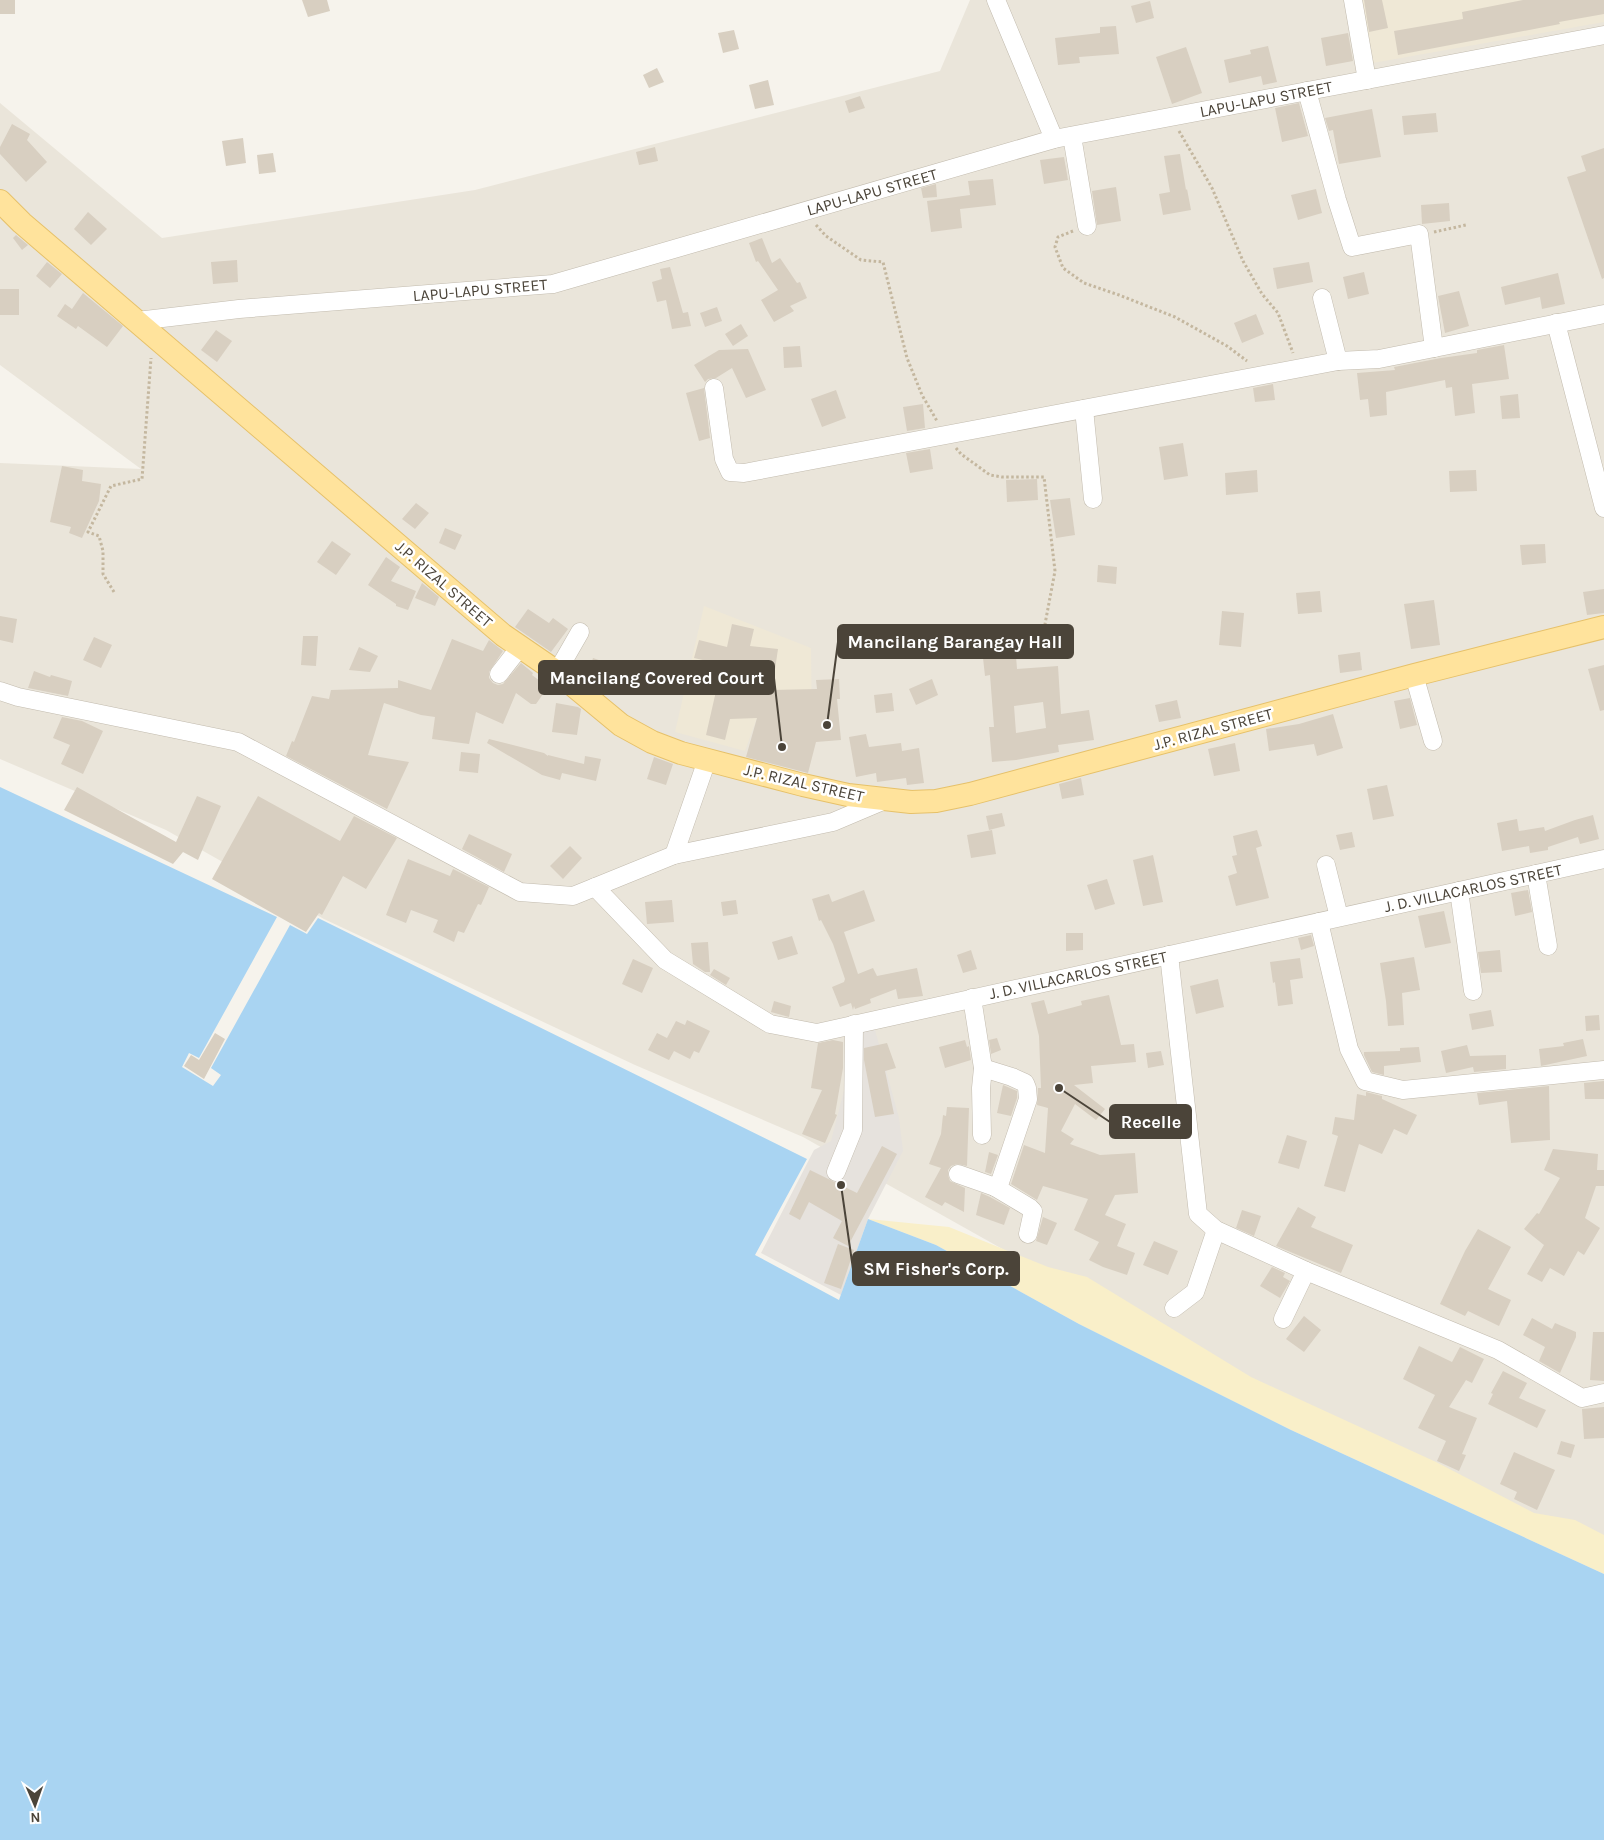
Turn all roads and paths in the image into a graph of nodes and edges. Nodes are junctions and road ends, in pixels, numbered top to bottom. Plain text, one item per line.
1 (996, 0) edge
2 (1353, 0) edge
3 (1604, 35) edge
4 (1367, 80) junction
5 (1307, 91) junction
6 (1171, 117) junction
7 (1072, 136) junction
8 (1054, 139) junction
9 (0, 201) edge
10 (1466, 225) dead end
11 (1087, 226) joint
12 (1419, 234) junction
13 (826, 236) dead end
14 (1322, 298) dead end
15 (1604, 314) edge
16 (1556, 324) junction
17 (145, 328) junction
18 (1434, 348) junction
19 (1338, 361) junction
20 (1298, 368) junction
21 (1265, 375) junction
22 (714, 388) dead end
23 (1084, 409) junction
24 (945, 435) junction
25 (1092, 500) dead end
26 (1604, 508) edge
27 (114, 592) dead end
28 (1604, 627) edge
29 (580, 632) dead end
30 (520, 648) junction
31 (1039, 656) dead end
32 (557, 672) junction
33 (499, 674) dead end
34 (1414, 675) junction
35 (0, 692) edge
36 (1433, 741) dead end
37 (707, 760) junction
38 (885, 800) junction
39 (674, 855) junction
40 (1604, 859) edge
41 (1326, 866) dead end
42 (1536, 874) junction
43 (595, 887) junction
44 (1459, 891) junction
45 (1339, 918) junction
46 (1319, 922) junction
47 (1548, 946) dead end
48 (1169, 955) junction
49 (1473, 991) dead end
50 (972, 998) junction
51 (854, 1024) junction
52 (983, 1068) junction
53 (1604, 1070) edge
54 (982, 1135) dead end
55 (836, 1172) dead end
56 (958, 1174) dead end
57 (995, 1187) junction
58 (1216, 1230) junction
59 (1028, 1234) dead end
60 (1306, 1271) junction
61 (1174, 1308) dead end
62 (1283, 1319) dead end
63 (1604, 1393) edge

1 - 8 street
2 - 4 street
3 - 4 street, LAPU-LAPU STREET
4 - 5 street, LAPU-LAPU STREET
5 - 6 street, LAPU-LAPU STREET
5 - 12 street
6 - 7 street, LAPU-LAPU STREET
6 - 20 path
7 - 8 street, LAPU-LAPU STREET
7 - 11 street
8 - 17 street, LAPU-LAPU STREET
9 - 17 main road, J.P. RIZAL STREET
10 - 12 path
11 - 21 path
12 - 18 street
13 - 24 path
14 - 19 street
15 - 16 street
16 - 18 street
16 - 26 street
17 - 27 path
17 - 30 main road, J.P. RIZAL STREET
18 - 19 street
19 - 20 street
20 - 21 street
21 - 23 street
22 - 24 street
23 - 24 street
23 - 25 street
24 - 31 path
28 - 34 main road, J.P. RIZAL STREET
29 - 32 street
30 - 32 main road, J.P. RIZAL STREET
30 - 33 street
32 - 37 main road, J.P. RIZAL STREET
34 - 36 street
34 - 38 main road, J.P. RIZAL STREET
35 - 43 street
37 - 38 main road, J.P. RIZAL STREET
37 - 39 street
38 - 39 street
39 - 43 street
40 - 42 street, J. D. VILLACARLOS STREET
41 - 45 street
42 - 44 street, J. D. VILLACARLOS STREET
42 - 47 street
43 - 51 street, J. D. VILLACARLOS STREET
44 - 45 street, J. D. VILLACARLOS STREET
44 - 49 street
45 - 46 street, J. D. VILLACARLOS STREET
46 - 48 street, J. D. VILLACARLOS STREET
46 - 53 street
48 - 50 street, J. D. VILLACARLOS STREET
48 - 58 street
50 - 51 street, J. D. VILLACARLOS STREET
50 - 52 street
51 - 55 street
52 - 54 street
52 - 57 street
56 - 57 street
57 - 59 street
58 - 60 street
58 - 61 street
60 - 62 street
60 - 63 street

